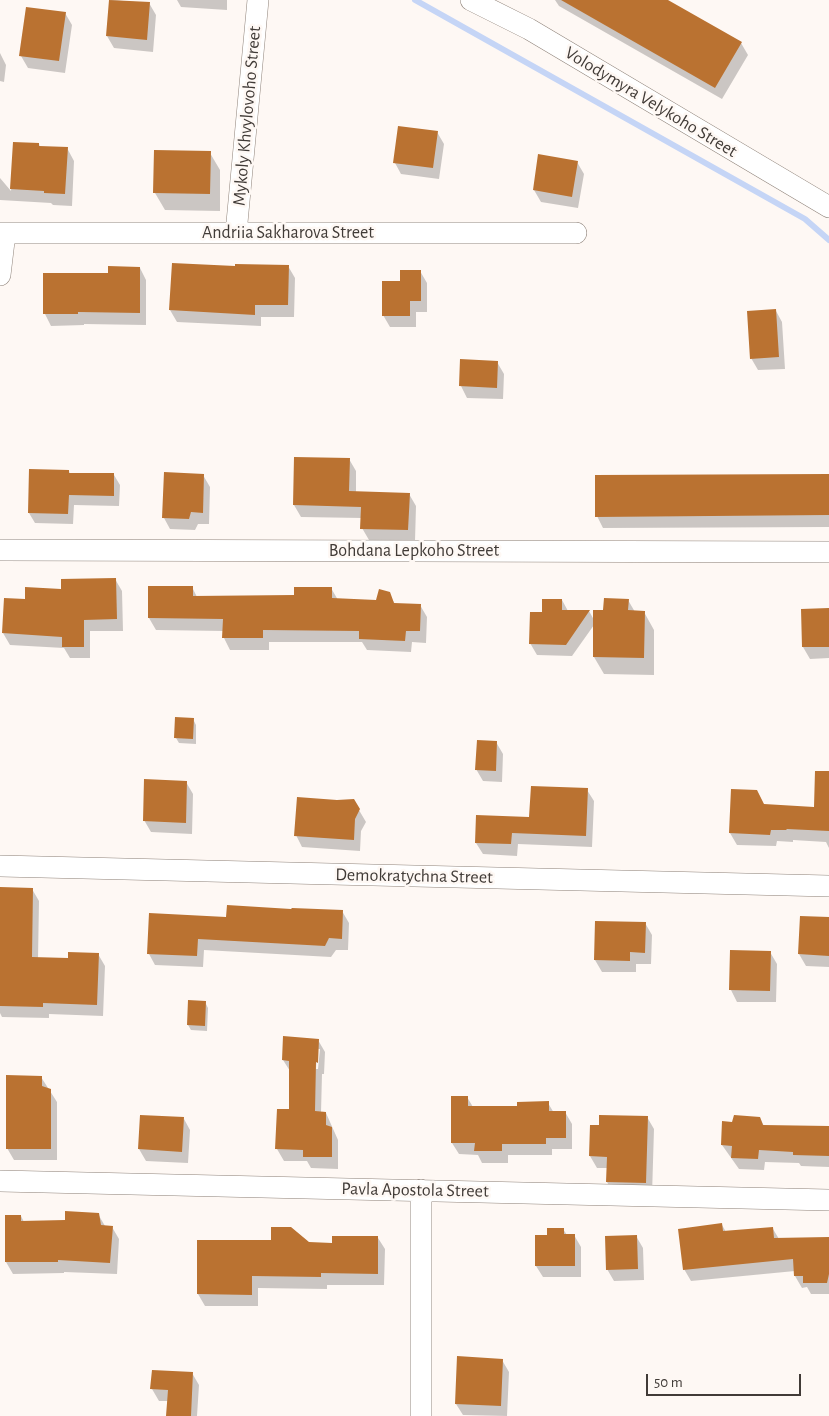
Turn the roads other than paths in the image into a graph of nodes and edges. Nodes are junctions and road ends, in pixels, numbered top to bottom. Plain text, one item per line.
1 (258, 0) edge
2 (471, 0) edge
3 (829, 207) edge
4 (2, 233) edge
5 (236, 233) junction
6 (576, 233) dead end
7 (0, 275) edge
8 (0, 550) edge
9 (829, 552) edge
10 (0, 866) edge
11 (829, 886) edge
12 (0, 1180) edge
13 (421, 1190) junction
14 (829, 1200) edge
15 (421, 1416) edge

1 - 5 street, Mykoly Khvylovoho Street
2 - 3 street, Volodymyra Velykoho Street
4 - 5 street, Andriia Sakharova Street
4 - 7 street
5 - 6 street, Andriia Sakharova Street
8 - 9 street, Bohdana Lepkoho Street
10 - 11 street, Demokratychna Street
12 - 13 street, Pavla Apostola Street
13 - 14 street, Pavla Apostola Street
13 - 15 street

